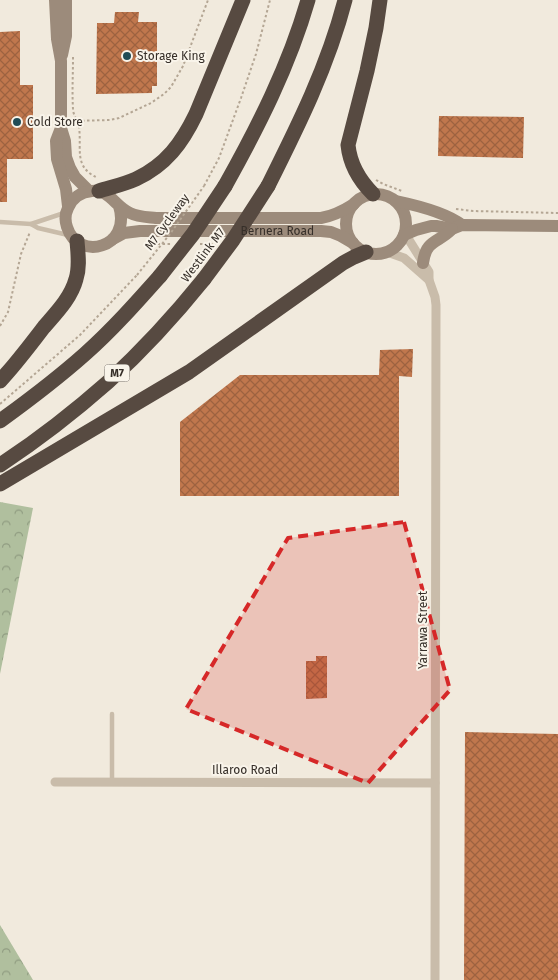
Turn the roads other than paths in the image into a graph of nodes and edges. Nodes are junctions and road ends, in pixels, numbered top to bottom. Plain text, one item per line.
1 (55, 0) edge
2 (66, 0) edge
3 (243, 0) edge
4 (308, 0) edge
5 (345, 0) edge
6 (380, 0) edge
7 (61, 61) junction
8 (61, 128) junction
9 (96, 187) junction
10 (375, 187) junction
11 (396, 201) junction
12 (354, 204) junction
13 (119, 206) junction
14 (67, 209) junction
15 (0, 222) edge
16 (31, 224) junction
17 (558, 226) edge
18 (457, 227) junction
19 (403, 236) junction
20 (74, 238) junction
21 (112, 240) junction
22 (353, 243) junction
23 (366, 252) junction
24 (387, 252) junction
25 (423, 263) junction
26 (429, 280) junction
27 (0, 380) edge
28 (0, 422) edge
29 (0, 465) edge
30 (0, 484) edge
31 (112, 714) dead end
32 (55, 782) dead end
33 (112, 782) junction
34 (435, 783) junction
35 (435, 980) edge

1 - 7 main road
2 - 7 main road
3 - 9 highway
4 - 28 highway, Westlink M7, bridge
5 - 29 highway, Westlink M7 / M7, bridge
6 - 10 highway
7 - 8 main road
8 - 9 main road
8 - 14 main road
9 - 13 main road
9 - 14 main road
10 - 11 main road
10 - 12 main road
11 - 18 main road
11 - 19 main road
12 - 13 main road, Bernera Road
12 - 22 main road
13 - 21 main road
14 - 16 lane
14 - 20 main road
15 - 16 lane
16 - 20 lane
17 - 18 main road
18 - 19 main road
18 - 25 main road
19 - 24 main road
19 - 25 street, Yarrawa Street
20 - 21 main road
20 - 27 highway
21 - 22 main road, Bernera Road
22 - 23 main road
23 - 24 main road
23 - 30 highway
24 - 26 street
25 - 26 street, Yarrawa Street
26 - 34 street, Yarrawa Street
31 - 33 lane
32 - 33 street, Illaroo Road
33 - 34 street, Illaroo Road
34 - 35 street, Yarrawa Street

